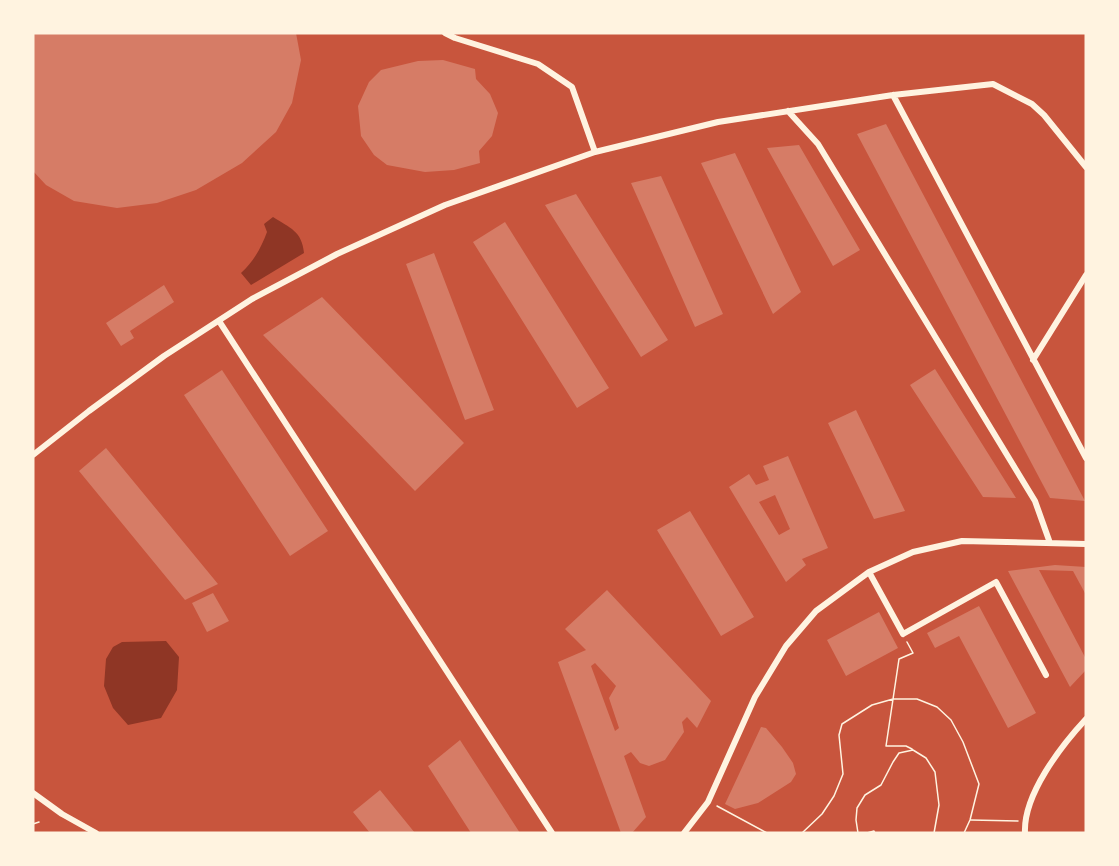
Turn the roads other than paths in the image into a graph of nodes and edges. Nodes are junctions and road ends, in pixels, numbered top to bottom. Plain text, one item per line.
1 (445, 33) edge
2 (893, 95) junction
3 (788, 111) junction
4 (594, 152) junction
5 (1086, 167) edge
6 (1086, 275) edge
7 (219, 321) junction
8 (1034, 360) junction
9 (33, 455) edge
10 (1086, 458) edge
11 (1050, 543) junction
12 (1086, 544) edge
13 (869, 572) junction
14 (1046, 675) dead end
15 (1086, 719) edge
16 (33, 793) edge
17 (96, 833) edge
18 (552, 833) edge
19 (684, 833) edge
20 (1025, 833) edge

1 - 4 street
2 - 3 street
2 - 5 street
2 - 8 street
3 - 4 street
3 - 11 street
4 - 7 street
6 - 8 street
7 - 9 street
7 - 18 street
8 - 10 street
11 - 12 street
11 - 13 street
13 - 14 street
13 - 19 street
15 - 20 street
16 - 17 street

